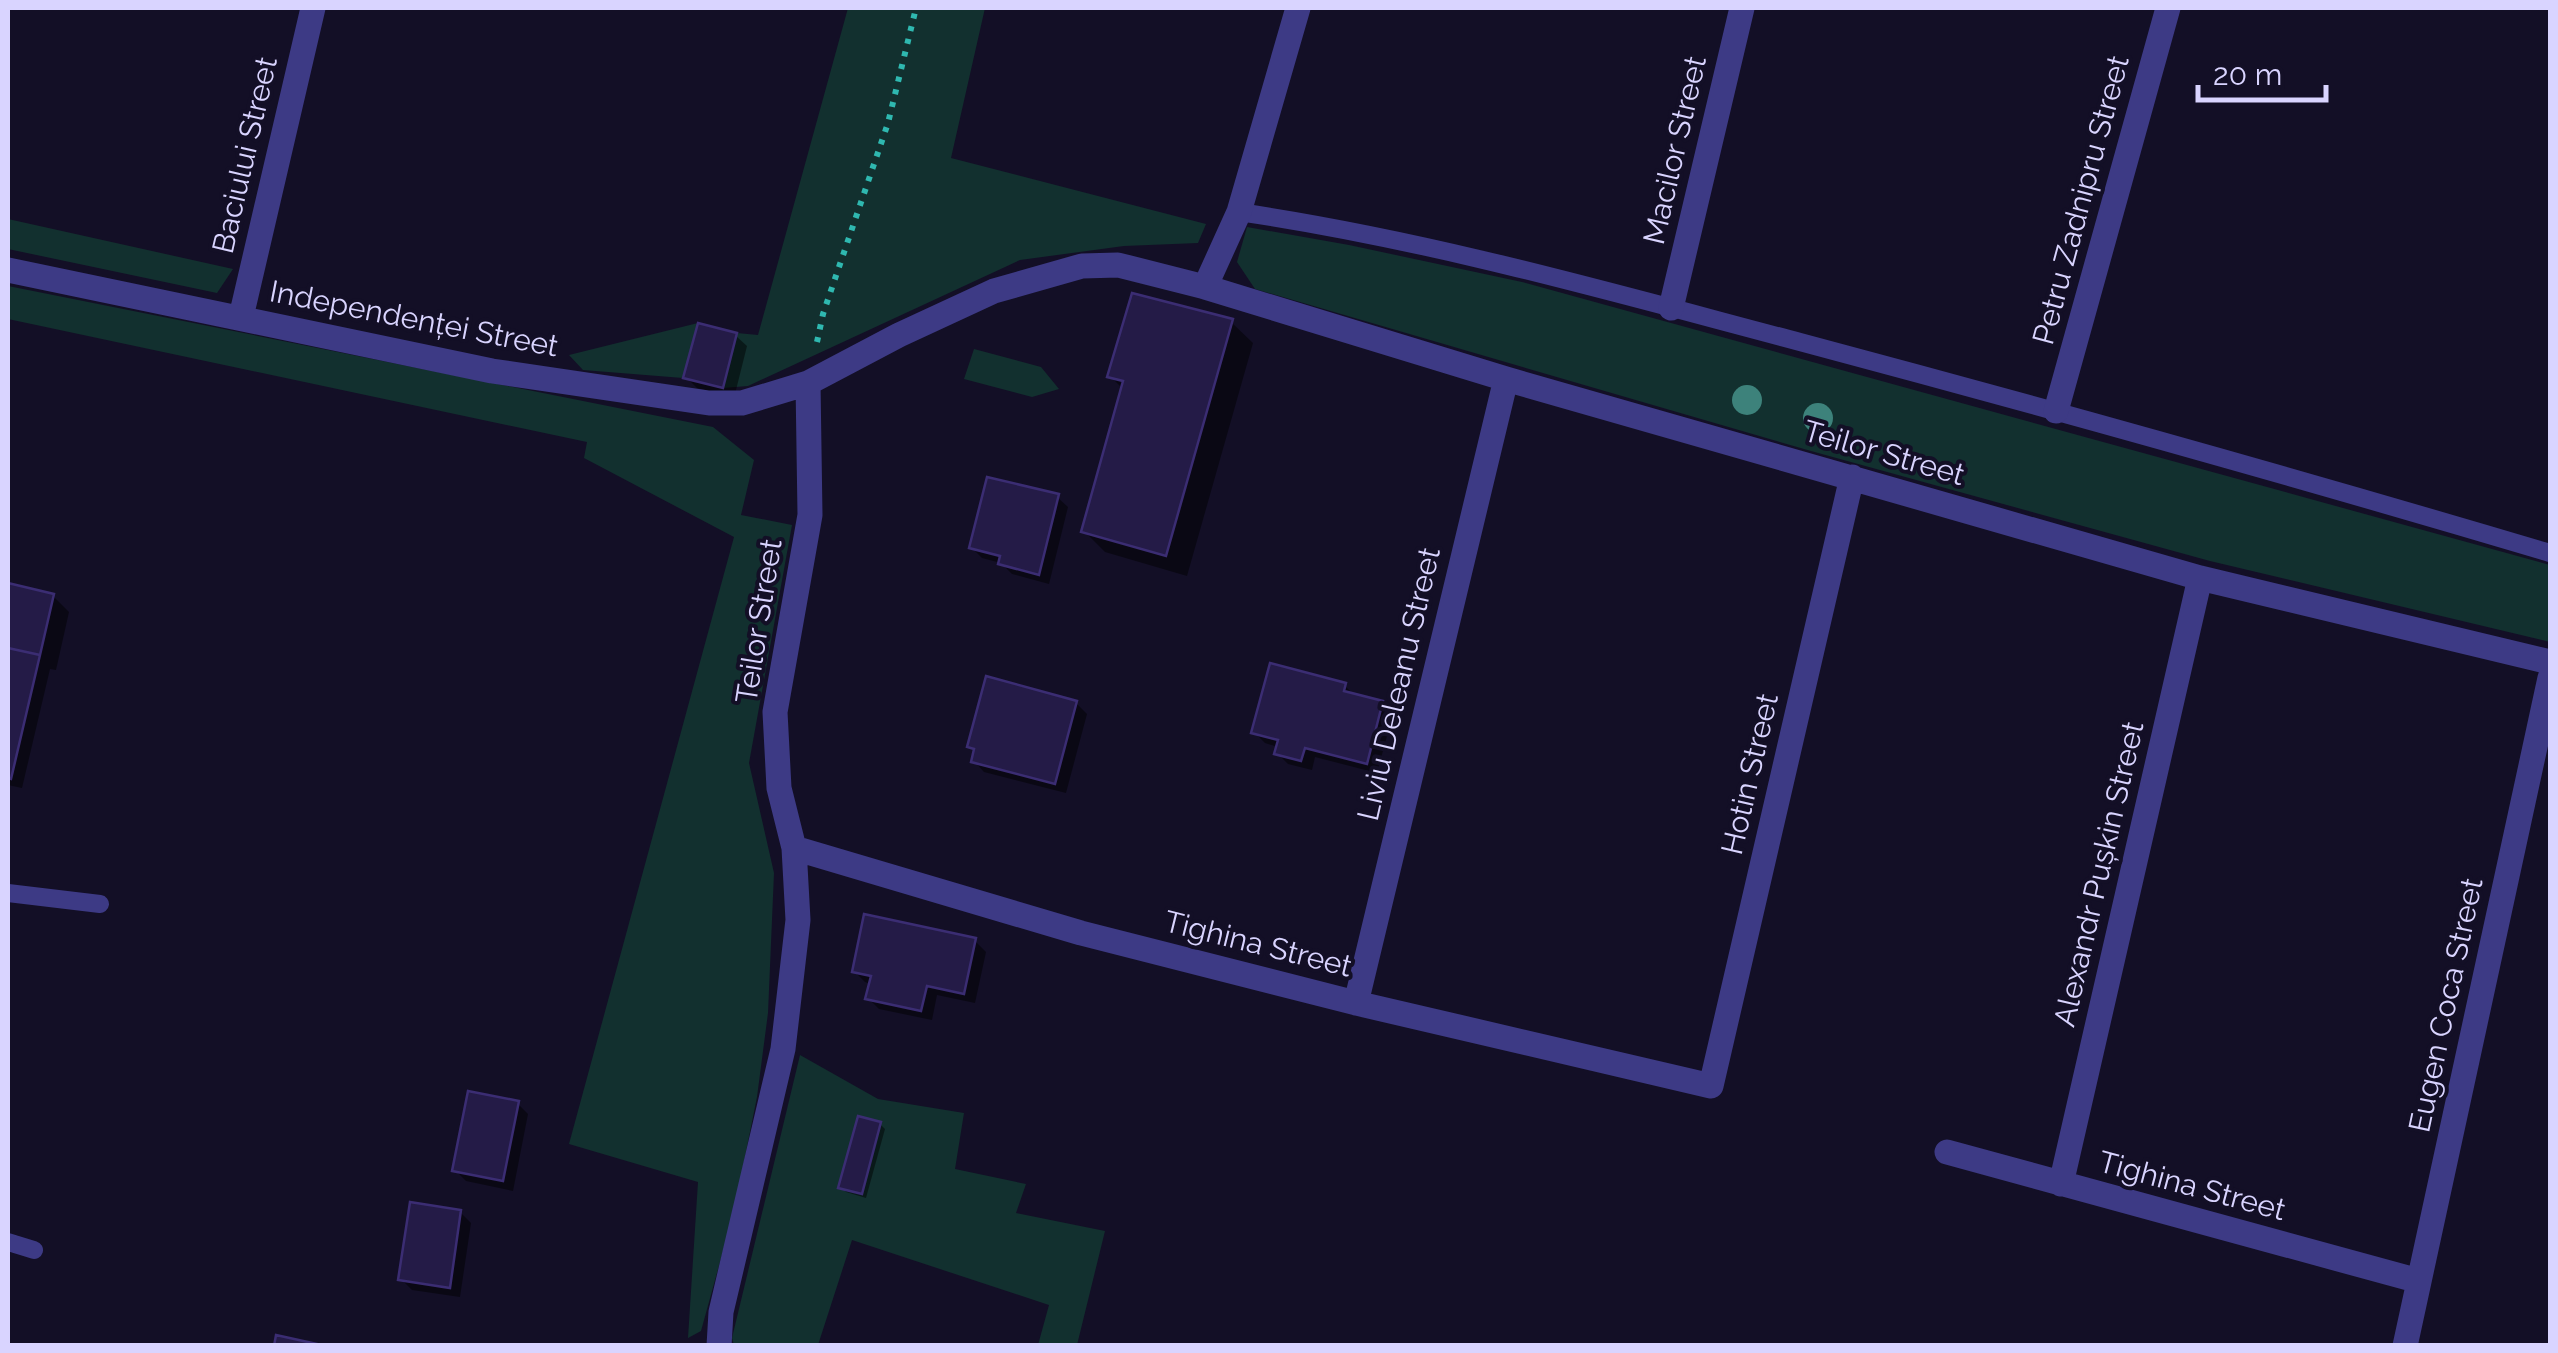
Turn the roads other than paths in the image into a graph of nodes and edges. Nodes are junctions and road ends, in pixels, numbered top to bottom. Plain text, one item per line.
1 (313, 8) edge
2 (1298, 8) edge
3 (1742, 8) edge
4 (2168, 8) edge
5 (1240, 212) junction
6 (8, 270) edge
7 (1205, 287) junction
8 (1671, 308) junction
9 (240, 318) junction
10 (1506, 380) junction
11 (808, 383) junction
12 (2056, 411) junction
13 (1852, 477) junction
14 (2550, 553) edge
15 (2200, 578) junction
16 (2550, 662) edge
17 (2550, 678) edge
18 (794, 848) junction
19 (8, 892) edge
20 (100, 904) dead end
21 (1356, 1003) junction
22 (1712, 1086) joint
23 (1948, 1152) dead end
24 (2061, 1184) junction
25 (8, 1242) edge
26 (34, 1250) dead end
27 (2419, 1281) junction
28 (719, 1346) edge
29 (2406, 1346) edge

1 - 9 street, Baciului Street
2 - 5 street
3 - 8 street, Macilor Street
4 - 12 street, Petru Zadnipru Street
5 - 7 street
5 - 8 lane
6 - 9 street, Independenței Street
7 - 10 street, Teilor Street
7 - 11 street, Teilor Street
8 - 12 lane
9 - 11 street, Independenței Street
10 - 13 street, Teilor Street
10 - 21 street, Liviu Deleanu Street
11 - 18 street, Teilor Street
12 - 14 lane
13 - 15 street, Teilor Street
13 - 22 street, Hotin Street
15 - 16 street, Teilor Street
15 - 24 street, Alexandr Pușkin Street
17 - 27 street, Eugen Coca Street
18 - 21 street, Tighina Street
18 - 28 street, Teilor Street
19 - 20 lane
21 - 22 street, Tighina Street
23 - 24 street, Tighina Street
24 - 27 street, Tighina Street
25 - 26 lane
27 - 29 street, Eugen Coca Street

